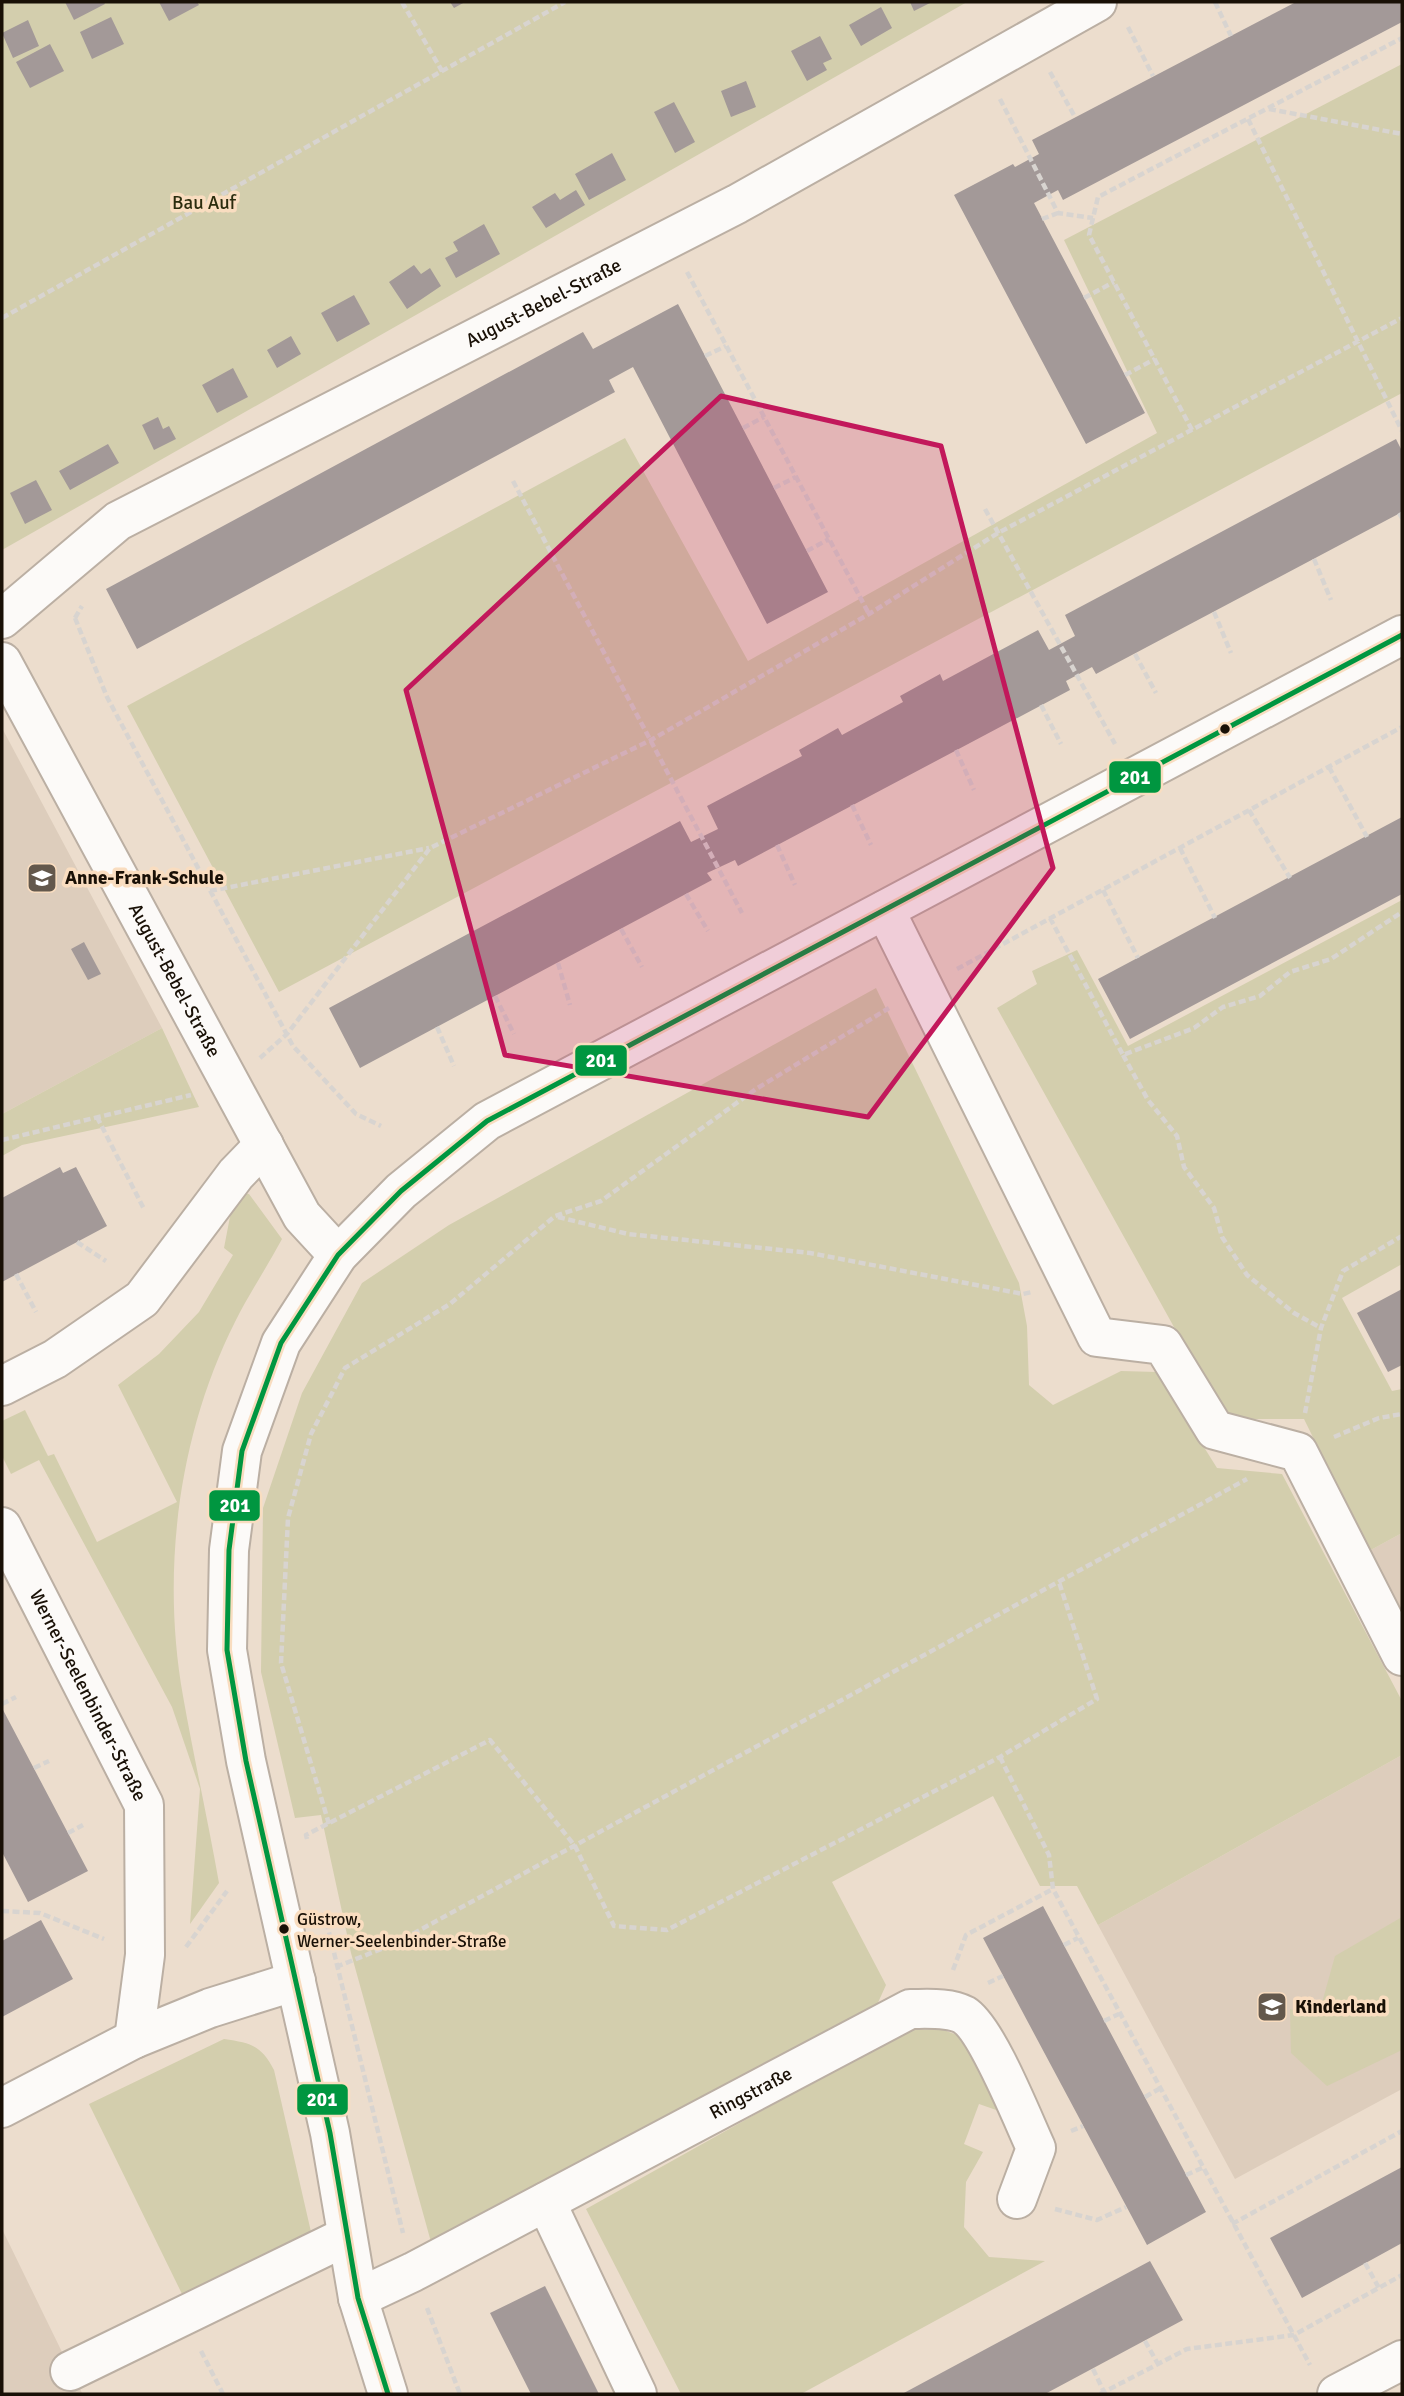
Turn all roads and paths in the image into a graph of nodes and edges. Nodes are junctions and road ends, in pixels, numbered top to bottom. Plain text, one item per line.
1 (402, 2) edge
2 (565, 2) edge
3 (1215, 2) edge
4 (1112, 12) edge
5 (1231, 36) dead end
6 (1402, 38) edge
7 (1046, 65) dead end
8 (442, 71) junction
9 (1153, 76) dead end
10 (997, 92) dead end
11 (1268, 108) junction
12 (1076, 117) dead end
13 (1248, 119) junction
14 (1402, 134) edge
15 (1058, 213) junction
16 (1093, 218) junction
17 (1042, 219) dead end
18 (681, 260) dead end
19 (1114, 282) junction
20 (1084, 298) dead end
21 (2, 318) edge
22 (1402, 318) edge
23 (1359, 342) junction
24 (726, 346) junction
25 (705, 356) dead end
26 (1155, 359) junction
27 (1125, 375) dead end
28 (764, 417) junction
29 (743, 428) dead end
30 (1192, 430) junction
31 (1402, 431) edge
32 (796, 477) junction
33 (513, 481) dead end
34 (774, 488) dead end
35 (985, 509) dead end
36 (998, 533) junction
37 (829, 539) junction
38 (807, 551) dead end
39 (1314, 559) dead end
40 (60, 569) junction
41 (1331, 600) dead end
42 (1214, 612) dead end
43 (869, 614) junction
44 (2, 619) edge
45 (1402, 635) edge
46 (1231, 653) dead end
47 (1135, 654) dead end
48 (2, 662) edge
49 (1156, 693) dead end
50 (1041, 705) dead end
51 (1402, 727) edge
52 (651, 740) junction
53 (1061, 744) dead end
54 (956, 750) dead end
55 (1329, 767) junction
56 (1133, 778) junction
57 (974, 790) dead end
58 (852, 805) dead end
59 (1249, 810) junction
60 (1367, 836) dead end
61 (777, 845) dead end
62 (871, 845) dead end
63 (429, 848) junction
64 (1180, 848) junction
65 (1290, 878) dead end
66 (795, 885) dead end
67 (1103, 890) junction
68 (210, 891) junction
69 (685, 894) dead end
70 (885, 910) junction
71 (1402, 912) edge
72 (742, 913) dead end
73 (1050, 918) junction
74 (1215, 918) dead end
75 (621, 929) dead end
76 (708, 931) dead end
77 (1138, 958) dead end
78 (558, 962) dead end
79 (642, 967) dead end
80 (923, 987) junction
81 (495, 996) dead end
82 (570, 1005) dead end
83 (437, 1027) dead end
84 (287, 1034) junction
85 (514, 1034) dead end
86 (1123, 1055) junction
87 (454, 1066) dead end
88 (228, 1079) junction
89 (97, 1117) junction
90 (381, 1126) dead end
91 (2, 1140) edge
92 (264, 1145) junction
93 (144, 1209) dead end
94 (555, 1216) junction
95 (1402, 1236) edge
96 (77, 1242) dead end
97 (338, 1255) junction
98 (106, 1261) dead end
99 (16, 1274) dead end
100 (1070, 1283) junction
101 (36, 1312) dead end
102 (1321, 1328) junction
103 (2, 1386) edge
104 (1402, 1414) edge
105 (1298, 1452) junction
106 (2, 1527) edge
107 (1059, 1582) junction
108 (1402, 1656) edge
109 (16, 1697) dead end
110 (2, 1704) edge
111 (1000, 1757) junction
112 (49, 1761) dead end
113 (34, 1768) dead end
114 (329, 1824) junction
115 (83, 1825) dead end
116 (68, 1833) dead end
117 (575, 1846) junction
118 (309, 1848) dead end
119 (1053, 1889) junction
120 (322, 1901) dead end
121 (1079, 1938) junction
122 (1063, 1945) dead end
123 (338, 1967) junction
124 (296, 1981) junction
125 (937, 2009) junction
126 (1119, 2014) junction
127 (1104, 2021) dead end
128 (134, 2039) junction
129 (1159, 2089) junction
130 (1144, 2097) dead end
131 (2, 2108) edge
132 (1402, 2131) edge
133 (1202, 2168) junction
134 (1186, 2175) dead end
135 (1017, 2199) joint
136 (545, 2202) junction
137 (1126, 2207) dead end
138 (1232, 2224) junction
139 (345, 2237) junction
140 (1365, 2263) dead end
141 (413, 2272) junction
142 (1402, 2275) edge
143 (1379, 2288) junction
144 (358, 2298) junction
145 (184, 2315) junction
146 (1294, 2335) junction
147 (1145, 2341) dead end
148 (1402, 2360) edge
149 (1158, 2364) junction
150 (1093, 2369) dead end
151 (70, 2371) dead end
152 (1325, 2382) edge
153 (1102, 2393) edge
154 (223, 2394) edge
155 (388, 2394) edge
156 (460, 2394) edge
157 (638, 2394) edge

1 - 8 path
2 - 8 path
3 - 5 path
4 - 9 path
4 - 40 street, August-Bebel-Straße
6 - 11 path
7 - 12 path
8 - 21 path
10 - 15 path
11 - 13 path
11 - 14 path
13 - 16 path
13 - 23 path
15 - 16 path
15 - 17 path
16 - 19 path
18 - 24 path
19 - 20 path
19 - 26 path
22 - 23 path
23 - 30 path
23 - 31 path
24 - 25 path
24 - 28 path
26 - 27 path
26 - 30 path
28 - 29 path
28 - 32 path
30 - 36 path
32 - 34 path
32 - 37 path
33 - 52 path
35 - 36 path
36 - 43 path
36 - 56 path
37 - 38 path
37 - 43 path
39 - 41 path
40 - 44 street, August-Bebel-Straße
40 - 68 path
42 - 46 path
43 - 52 path
45 - 56 street
47 - 49 path
48 - 88 street, August-Bebel-Straße
50 - 53 path
51 - 55 path
52 - 63 path
52 - 72 path
54 - 57 path
55 - 59 path
55 - 60 path
56 - 70 street
58 - 62 path
59 - 64 path
59 - 65 path
61 - 66 path
63 - 68 path
63 - 84 path
64 - 67 path
64 - 74 path
67 - 73 path
67 - 77 path
68 - 84 path
69 - 76 path
70 - 80 street
70 - 97 street
71 - 86 path
73 - 80 path
73 - 86 path
75 - 79 path
78 - 82 path
80 - 94 path
80 - 100 street
81 - 85 path
83 - 87 path
84 - 88 path
84 - 90 path
86 - 102 path
88 - 89 path
88 - 92 street, August-Bebel-Straße
89 - 91 path
89 - 93 path
92 - 97 street, August-Bebel-Straße
92 - 103 street
94 - 100 path
94 - 114 path
95 - 102 path
96 - 98 path
97 - 124 street
99 - 101 path
100 - 105 street
102 - 105 path
104 - 105 path
105 - 107 path
105 - 108 street
106 - 128 street, Werner-Seelenbinder-Straße
107 - 111 path
107 - 117 path
109 - 110 path
111 - 117 path
111 - 119 path
112 - 113 path
114 - 117 path
114 - 118 path
115 - 116 path
117 - 123 path
119 - 121 path
119 - 125 path
120 - 123 path
121 - 122 path
121 - 126 path
123 - 124 path
123 - 141 path
124 - 128 street
124 - 139 street
125 - 135 street, Ringstraße
125 - 136 street, Ringstraße
126 - 127 path
126 - 129 path
128 - 131 street
129 - 130 path
129 - 133 path
132 - 138 path
133 - 134 path
133 - 138 path
135 - 137 path
136 - 141 street, Ringstraße
136 - 157 street
138 - 146 path
139 - 144 street
139 - 145 street
140 - 143 path
141 - 144 street, Ringstraße
141 - 156 path
142 - 143 path
143 - 146 path
144 - 155 street
145 - 151 street
145 - 154 path
146 - 149 path
146 - 152 path
147 - 149 path
148 - 152 street
149 - 153 path
150 - 153 path

